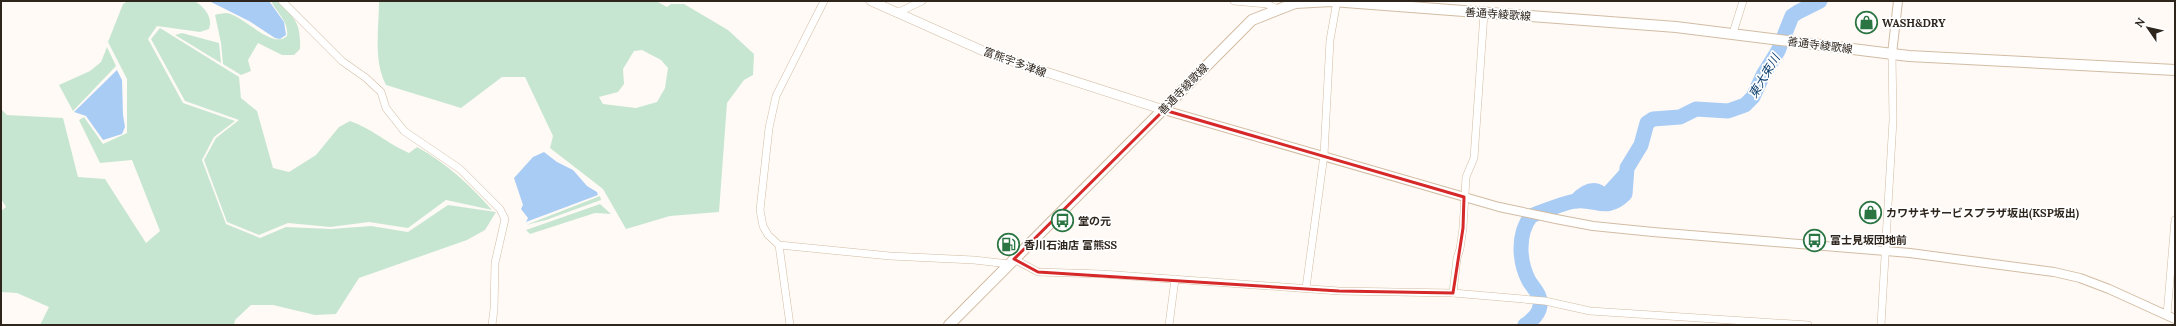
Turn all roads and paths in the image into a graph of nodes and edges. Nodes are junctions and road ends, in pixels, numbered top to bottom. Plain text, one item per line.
1 (282, 1) edge
2 (824, 1) edge
3 (871, 1) edge
4 (922, 1) edge
5 (1234, 1) edge
6 (1340, 1) edge
7 (1743, 1) edge
8 (1898, 1) edge
9 (1277, 9) junction
10 (897, 13) junction
11 (1484, 13) junction
12 (1733, 33) junction
13 (1892, 54) junction
14 (2175, 70) edge
15 (1164, 110) junction
16 (1324, 155) junction
17 (1464, 197) junction
18 (2175, 220) edge
19 (779, 244) junction
20 (1887, 252) junction
21 (1012, 261) junction
22 (1175, 279) junction
23 (1306, 288) junction
24 (1453, 293) junction
25 (2171, 317) edge
26 (492, 325) edge
27 (790, 325) edge
28 (949, 325) edge
29 (1169, 325) edge
30 (1808, 325) edge
31 (1881, 325) edge

1 - 26 street
2 - 19 street
3 - 10 main road, 富熊宇多津線
4 - 10 street
5 - 9 street
6 - 9 main road, 善通寺綾歌線
6 - 11 main road, 善通寺綾歌線
6 - 16 street
7 - 12 street
8 - 13 street
9 - 15 main road, 善通寺綾歌線
10 - 15 main road, 富熊宇多津線
11 - 12 main road, 善通寺綾歌線
11 - 17 street
12 - 13 main road, 善通寺綾歌線
13 - 14 main road, 善通寺綾歌線
13 - 20 street
15 - 16 street
15 - 21 main road, 善通寺綾歌線
16 - 17 street
16 - 23 street
17 - 20 street
17 - 24 street
18 - 25 street
19 - 21 street
19 - 27 street
20 - 25 street
20 - 31 street
21 - 22 street
21 - 28 main road, 善通寺綾歌線
22 - 23 street
22 - 29 street
23 - 24 street
24 - 30 street

